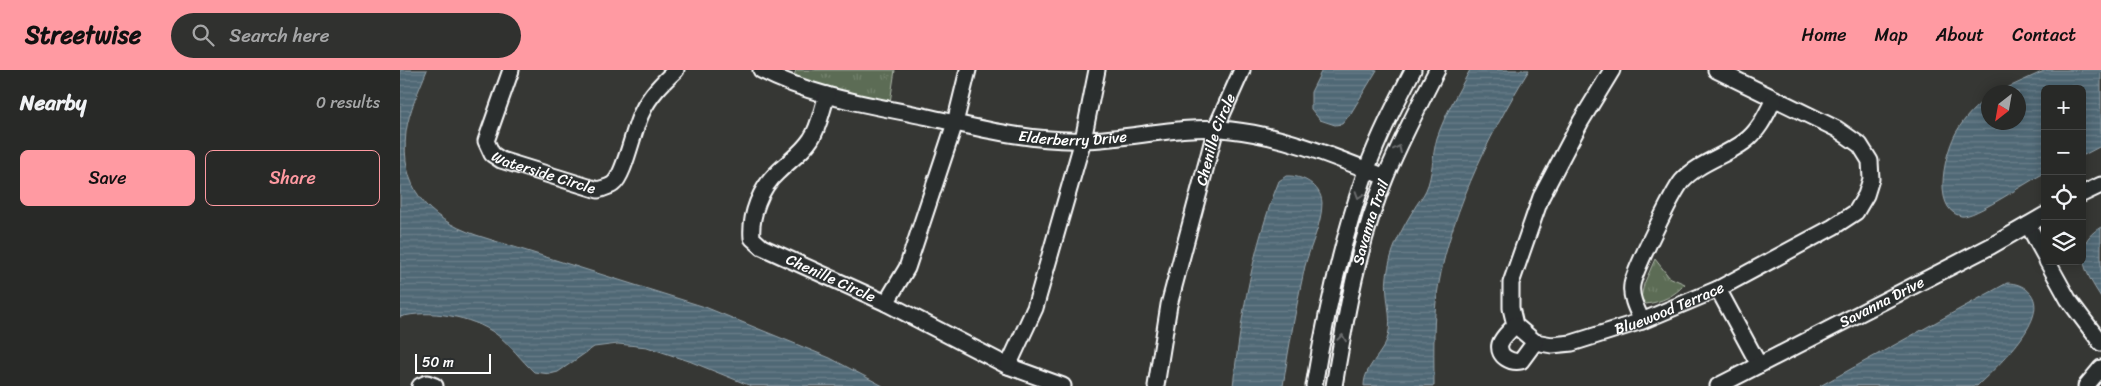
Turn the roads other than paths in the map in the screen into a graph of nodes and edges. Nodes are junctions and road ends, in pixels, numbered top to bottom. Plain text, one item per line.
1 (511, 70) edge
2 (676, 70) edge
3 (761, 70) edge
4 (968, 70) edge
5 (1097, 70) edge
6 (1242, 70) edge
7 (1413, 70) edge
8 (1437, 70) edge
9 (1612, 70) edge
10 (1716, 70) edge
11 (827, 96) junction
12 (1774, 99) junction
13 (955, 123) junction
14 (1216, 128) junction
15 (1083, 140) junction
16 (1367, 170) junction
17 (1385, 177) junction
18 (2101, 186) edge
19 (2086, 192) edge
20 (2041, 218) edge
21 (2028, 225) junction
22 (2041, 249) edge
23 (2049, 265) edge
24 (1718, 289) junction
25 (886, 303) junction
26 (1642, 321) junction
27 (1515, 325) junction
28 (1535, 342) junction
29 (2101, 342) edge
30 (1759, 365) junction
31 (1008, 366) junction
32 (2101, 368) edge
33 (420, 386) edge
34 (435, 386) edge
35 (1063, 386) edge
36 (1156, 386) edge
37 (1314, 386) edge
38 (1334, 386) edge
39 (1718, 386) edge
40 (2086, 386) edge

1 - 2 street, Waterside Circle
3 - 11 street, Elderberry Drive
4 - 13 street
5 - 15 street
6 - 14 street, Chenille Circle
7 - 16 street, Savanna Trail
17 -> 8 street, Savanna Trail
9 - 27 street
10 - 12 street, Bluewood Terrace
11 - 13 street, Elderberry Drive
11 - 25 street, Chenille Circle
12 - 24 street, Bluewood Terrace
12 - 26 street
13 - 15 street, Elderberry Drive
13 - 25 street
14 - 15 street, Elderberry Drive
14 - 16 street, Elderberry Drive
14 - 36 street, Chenille Circle
15 - 31 street
16 - 17 street, Elderberry Drive
16 -> 37 street, Savanna Trail
38 -> 17 street, Savanna Trail
18 - 19 street
20 - 21 street, Savanna Drive
21 - 22 street
21 - 30 street, Savanna Drive
23 - 29 street
24 - 26 street, Bluewood Terrace
24 - 30 street
25 - 31 street, Chenille Circle
26 - 28 street, Bluewood Terrace
27 - 28 street
27 - 28 street
30 - 39 street, Savanna Drive
31 - 35 street, Chenille Circle
32 - 40 street
33 - 34 street

